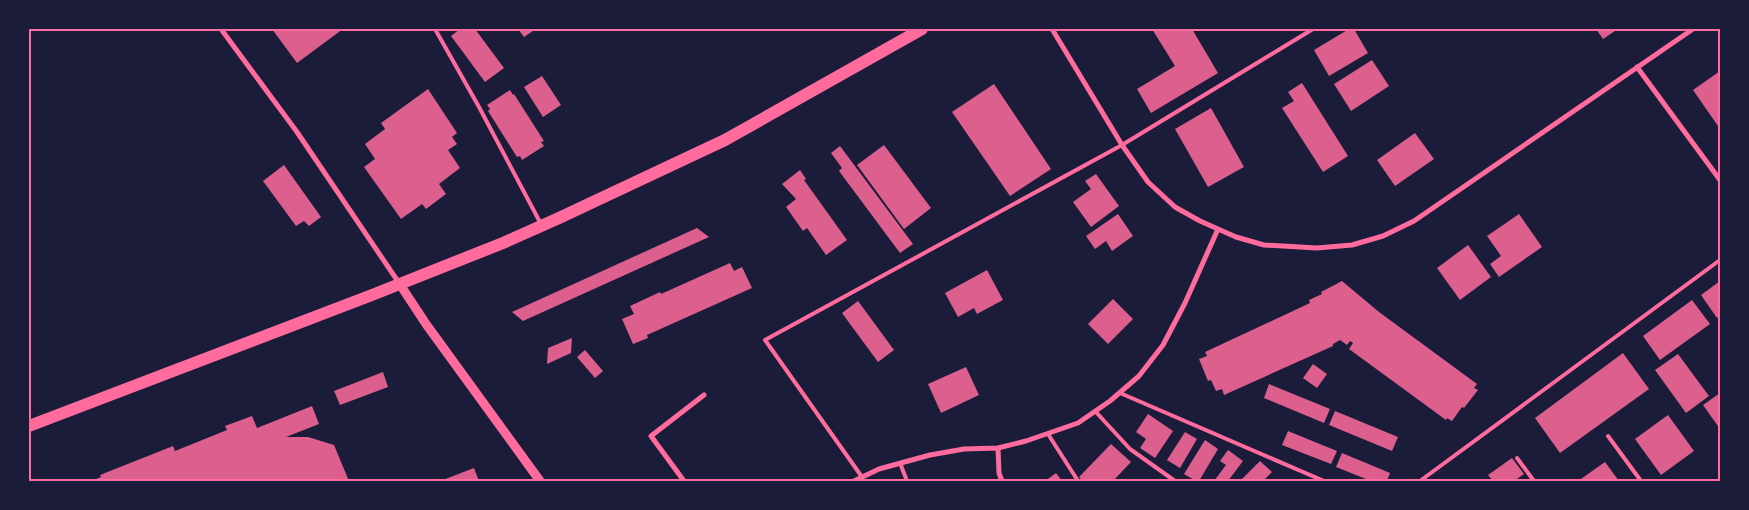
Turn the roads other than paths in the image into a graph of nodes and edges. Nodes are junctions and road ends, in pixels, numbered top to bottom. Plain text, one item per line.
1 (221, 29) edge
2 (435, 29) edge
3 (922, 29) edge
4 (1052, 29) edge
5 (1313, 29) edge
6 (1693, 29) edge
7 (1637, 67) junction
8 (1122, 145) junction
9 (1720, 180) edge
10 (542, 226) junction
11 (1218, 229) junction
12 (1720, 260) edge
13 (399, 283) junction
14 (1120, 393) junction
15 (704, 395) dead end
16 (1095, 411) junction
17 (29, 426) edge
18 (1048, 434) junction
19 (1608, 436) dead end
20 (998, 448) junction
21 (1517, 458) dead end
22 (900, 463) junction
23 (1168, 476) junction
24 (862, 477) junction
25 (540, 481) edge
26 (684, 481) edge
27 (854, 481) edge
28 (907, 481) edge
29 (1002, 481) edge
30 (1078, 481) edge
31 (1163, 481) edge
32 (1175, 481) edge
33 (1324, 481) edge
34 (1420, 481) edge
35 (1534, 481) edge
36 (1641, 481) edge

1 - 13 street
2 - 10 lane
3 - 10 main road
4 - 8 street
5 - 8 lane
6 - 7 street
7 - 9 street
7 - 11 street
8 - 11 street
8 - 24 lane
10 - 13 main road
11 - 14 street
12 - 34 lane
13 - 17 main road
13 - 25 street
14 - 16 street
14 - 33 lane
15 - 26 street
16 - 18 street
16 - 23 lane
18 - 20 street
18 - 30 lane
19 - 36 lane
20 - 22 street
20 - 29 street
21 - 35 lane
22 - 24 street
22 - 28 lane
23 - 31 lane
23 - 32 lane
24 - 27 street

